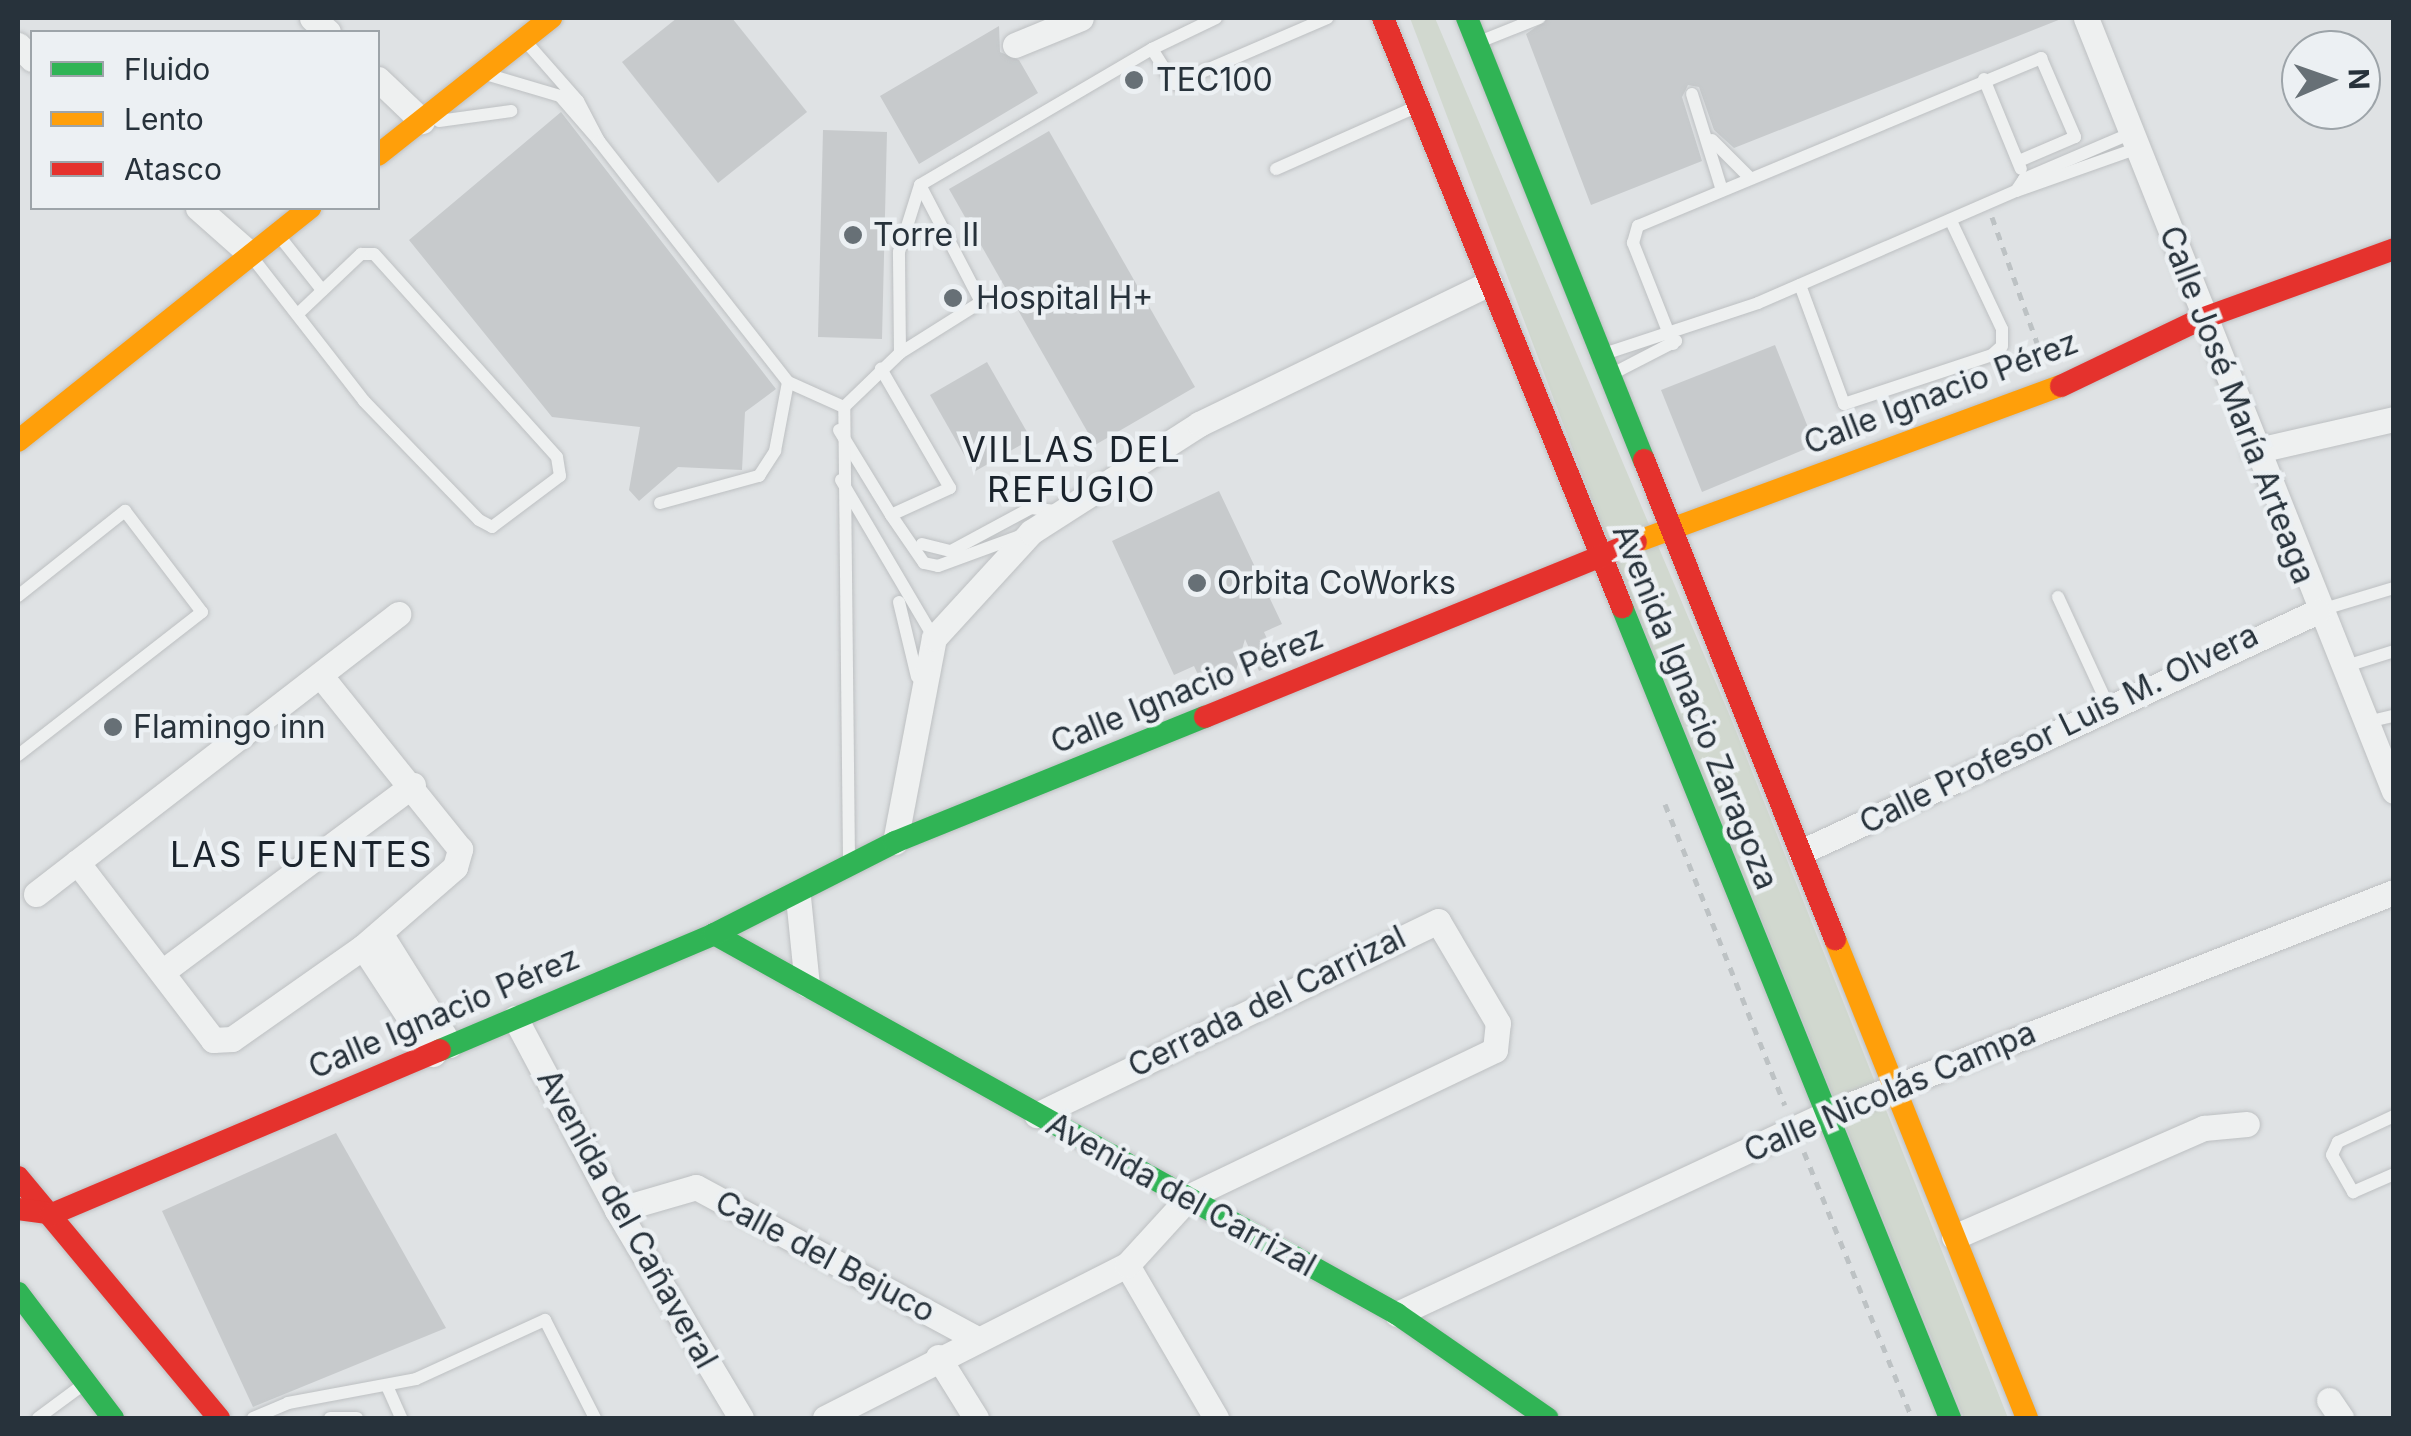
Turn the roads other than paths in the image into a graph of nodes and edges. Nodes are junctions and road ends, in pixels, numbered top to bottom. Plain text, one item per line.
1 (552, 18) edge
2 (1081, 18) edge
3 (1216, 18) edge
4 (1327, 18) edge
5 (1383, 18) edge
6 (1467, 18) edge
7 (1540, 18) edge
8 (2086, 18) edge
9 (524, 39) junction
10 (1477, 43) junction
11 (1015, 45) dead end
12 (1152, 49) junction
13 (482, 73) junction
14 (1984, 79) junction
15 (380, 81) edge
16 (1692, 94) dead end
17 (1418, 106) junction
18 (511, 111) dead end
19 (422, 121) junction
20 (1709, 137) junction
21 (599, 141) junction
22 (2135, 141) junction
23 (380, 154) edge
24 (2019, 161) junction
25 (1276, 169) dead end
26 (1748, 177) junction
27 (920, 184) junction
28 (1721, 187) junction
29 (2023, 187) junction
30 (200, 210) edge
31 (307, 210) edge
32 (1951, 221) junction
33 (277, 234) junction
34 (2394, 248) edge
35 (250, 254) junction
36 (1490, 283) junction
37 (1800, 285) junction
38 (322, 290) junction
39 (301, 311) junction
40 (2201, 319) junction
41 (1667, 330) junction
42 (1684, 331) junction
43 (1673, 344) junction
44 (900, 353) junction
45 (1606, 365) junction
46 (880, 369) junction
47 (788, 382) junction
48 (844, 406) junction
49 (2394, 419) edge
50 (838, 429) junction
51 (18, 441) edge
52 (2254, 451) junction
53 (840, 478) junction
54 (660, 503) dead end
55 (1059, 512) junction
56 (891, 515) junction
57 (1671, 528) junction
58 (1032, 532) junction
59 (922, 544) dead end
60 (1601, 562) junction
61 (2394, 588) edge
62 (18, 596) edge
63 (2058, 597) dead end
64 (899, 602) dead end
65 (2318, 611) junction
66 (398, 614) dead end
67 (934, 638) junction
68 (2394, 652) edge
69 (2342, 668) junction
70 (320, 675) junction
71 (918, 692) junction
72 (2108, 705) junction
73 (2394, 716) edge
74 (2365, 723) junction
75 (18, 755) edge
76 (413, 785) junction
77 (2394, 791) edge
78 (896, 842) junction
79 (1801, 852) junction
80 (77, 862) junction
81 (849, 868) junction
82 (2394, 892) edge
83 (36, 894) dead end
84 (798, 896) junction
85 (714, 934) junction
86 (371, 940) junction
87 (162, 972) junction
88 (808, 984) junction
89 (515, 1018) junction
90 (442, 1050) junction
91 (1894, 1086) junction
92 (1036, 1115) junction
93 (1824, 1115) junction
94 (2394, 1116) edge
95 (2247, 1124) dead end
96 (2394, 1174) edge
97 (18, 1177) edge
98 (1190, 1196) junction
99 (29, 1208) edge
100 (617, 1210) junction
101 (1954, 1236) junction
102 (1127, 1265) junction
103 (22, 1286) edge
104 (1397, 1314) junction
105 (975, 1338) junction
106 (938, 1357) junction
107 (86, 1383) junction
108 (387, 1386) junction
109 (38, 1418) edge
110 (113, 1418) edge
111 (133, 1418) edge
112 (197, 1418) edge
113 (219, 1418) edge
114 (253, 1418) edge
115 (330, 1418) edge
116 (357, 1418) edge
117 (401, 1418) edge
118 (595, 1418) edge
119 (741, 1418) edge
120 (825, 1418) edge
121 (976, 1418) edge
122 (1216, 1418) edge
123 (1547, 1418) edge
124 (1950, 1418) edge
125 (2027, 1418) edge

1 - 9 street
2 - 11 street
3 - 12 lane
4 - 12 lane
5 - 17 street, Avenida Ignacio Zaragoza
6 - 10 street, Avenida Ignacio Zaragoza
7 - 10 lane
8 - 22 street, Calle José María Arteaga
9 - 13 street
9 - 21 lane
10 - 45 street, Avenida Ignacio Zaragoza
12 - 27 lane
13 - 19 street
13 - 21 lane
14 - 24 lane
14 - 24 lane
14 - 26 lane
15 - 19 street
16 - 20 lane
17 - 25 lane
17 - 36 street, Avenida Ignacio Zaragoza
18 - 19 lane
19 - 23 street
20 - 26 lane
20 - 28 lane
21 - 47 lane
22 - 29 lane
22 - 40 street, Calle José María Arteaga
24 - 29 lane
26 - 28 lane
27 - 44 lane
27 - 44 lane
28 - 41 lane
29 - 32 lane
30 - 35 street
31 - 33 street
32 - 37 lane
32 - 37 lane
33 - 35 street
33 - 38 lane
34 - 40 street, Calle Ignacio Pérez
35 - 39 lane
35 - 51 street
36 - 55 street
36 - 60 street, Avenida Ignacio Zaragoza
37 - 42 lane
38 - 39 lane
38 - 39 lane
40 - 52 street, Calle José María Arteaga
40 - 57 street, Calle Ignacio Pérez
41 - 42 lane
41 - 43 lane
41 - 45 lane
42 - 43 lane
43 - 45 lane
44 - 46 lane
45 - 57 street, Avenida Ignacio Zaragoza
46 - 48 lane
46 - 56 lane
47 - 48 lane
47 - 54 lane
48 - 50 lane
49 - 52 street
50 - 53 lane
50 - 56 lane
52 - 65 street, Calle José María Arteaga
53 - 67 lane
53 - 81 lane
55 - 58 street
55 - 59 lane
56 - 58 lane
57 - 60 street, Calle Ignacio Pérez
57 - 79 street, Avenida Ignacio Zaragoza
58 - 67 street
60 - 78 street, Calle Ignacio Pérez
60 - 93 street, Avenida Ignacio Zaragoza
61 - 65 lane
62 - 75 lane
63 - 72 lane
64 - 71 lane
65 - 69 street, Calle José María Arteaga
65 - 72 street, Calle Profesor Luis M. Olvera
66 - 70 street
67 - 71 street
68 - 69 lane
69 - 74 street, Calle José María Arteaga
70 - 76 street
70 - 80 street
71 - 78 street
72 - 79 street, Calle Profesor Luis M. Olvera
73 - 74 lane
74 - 77 street, Calle José María Arteaga
76 - 86 street
76 - 87 street
78 - 81 street, Calle Ignacio Pérez
79 - 91 street, Avenida Ignacio Zaragoza
80 - 83 street
80 - 87 street
81 - 84 street, Calle Ignacio Pérez
82 - 91 street, Calle Nicolás Campa
84 - 85 street, Calle Ignacio Pérez
84 - 88 street
85 - 88 street, Avenida del Carrizal
85 - 89 street, Calle Ignacio Pérez
86 - 87 street
86 - 90 street
88 - 92 street, Avenida del Carrizal
89 - 90 street, Calle Ignacio Pérez
89 - 100 street, Avenida del Cañaveral
90 - 99 street, Calle Ignacio Pérez
91 - 93 street, Calle Nicolás Campa
91 - 101 street, Avenida Ignacio Zaragoza
92 - 98 street, Avenida del Carrizal
92 - 98 street, Cerrada del Carrizal
93 - 104 street, Calle Nicolás Campa
93 - 124 street, Avenida Ignacio Zaragoza
94 - 96 lane
95 - 101 street
97 - 99 street
98 - 102 street
98 - 104 street, Avenida del Carrizal
99 - 112 lane
99 - 113 street
100 - 105 street, Calle del Bejuco
100 - 119 street, Avenida del Cañaveral
101 - 125 street, Avenida Ignacio Zaragoza
102 - 105 street
102 - 122 street
103 - 107 street
103 - 111 lane
104 - 123 street, Avenida del Carrizal
105 - 106 street
106 - 120 street
106 - 121 street
107 - 109 lane
107 - 110 street
108 - 114 lane
108 - 117 lane
108 - 118 lane
115 - 116 lane

